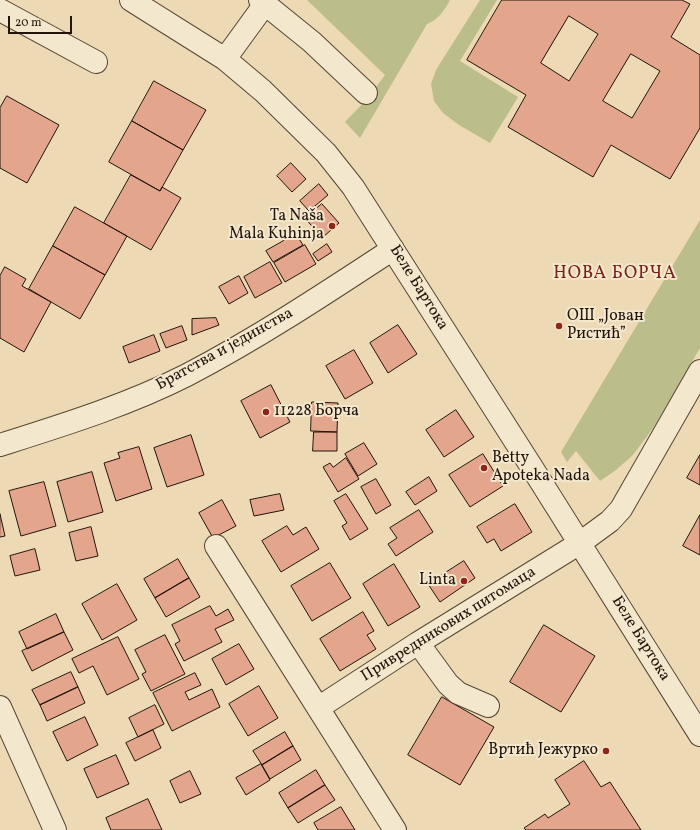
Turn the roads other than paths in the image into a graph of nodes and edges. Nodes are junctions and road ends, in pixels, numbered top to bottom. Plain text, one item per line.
1 (131, 0) edge
2 (263, 2) edge
3 (0, 10) edge
4 (225, 59) junction
5 (96, 62) dead end
6 (366, 93) dead end
7 (393, 249) junction
8 (700, 371) edge
9 (0, 445) edge
10 (580, 543) junction
11 (216, 546) dead end
12 (418, 643) junction
13 (488, 706) dead end
14 (0, 707) edge
15 (318, 708) junction
16 (700, 735) edge
17 (55, 830) edge
18 (394, 830) edge

1 - 4 street, Беле Бартока
2 - 4 street
2 - 6 street
3 - 5 street
4 - 7 street, Беле Бартока
7 - 9 street, Братства и јединства
7 - 10 street, Беле Бартока
8 - 10 street
10 - 12 street, Привредникових питомаца
10 - 16 street, Беле Бартока
11 - 15 street
12 - 13 street
12 - 15 street, Привредникових питомаца
14 - 17 street
15 - 18 street

